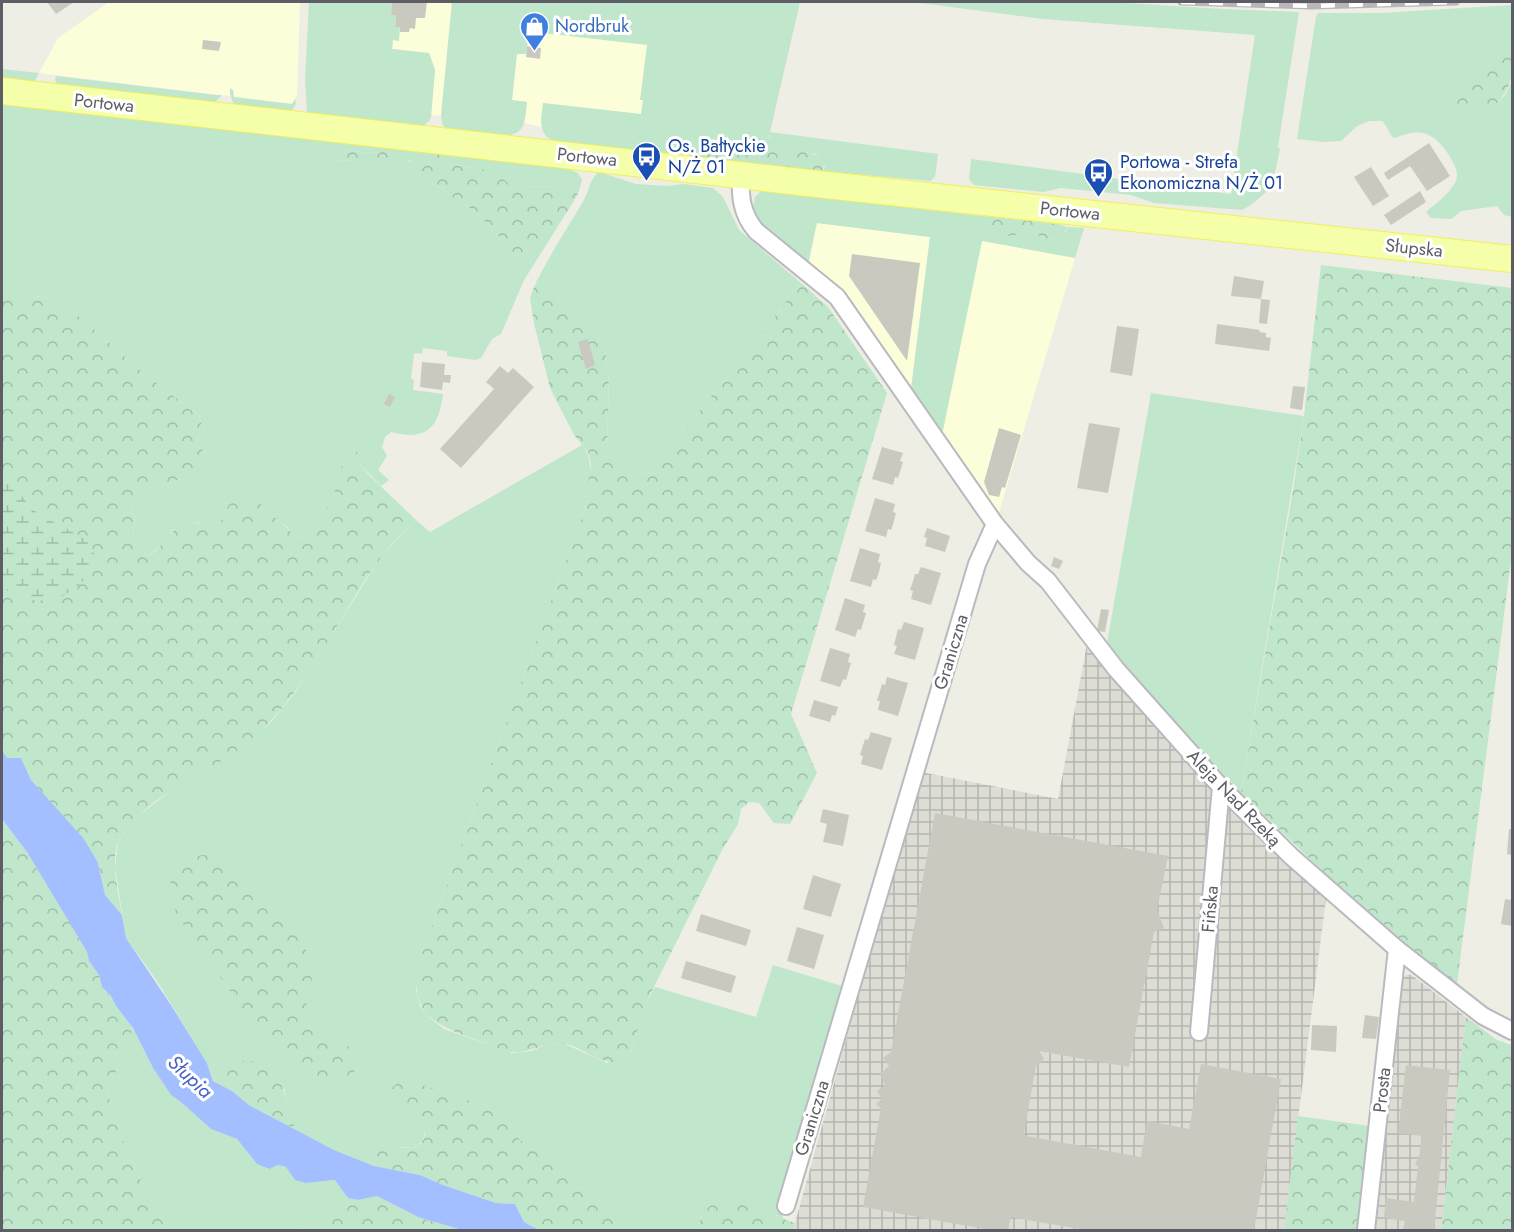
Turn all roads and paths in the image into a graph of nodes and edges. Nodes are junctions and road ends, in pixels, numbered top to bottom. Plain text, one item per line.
1 (2, 91) edge
2 (741, 174) junction
3 (1315, 237) joint
4 (1512, 259) edge
5 (995, 524) junction
6 (1221, 787) junction
7 (1397, 949) junction
8 (1512, 1031) edge
9 (1199, 1032) dead end
10 (786, 1206) dead end
11 (1366, 1230) edge

1 - 2 main road, Portowa
2 - 3 main road, Portowa
2 - 5 street
3 - 4 main road, Słupska
5 - 6 street, Aleja Nad Rzeką
5 - 10 street, Graniczna
6 - 7 street, Aleja Nad Rzeką
6 - 9 street, Fińska
7 - 8 street, Aleja Nad Rzeką
7 - 11 street, Prosta

